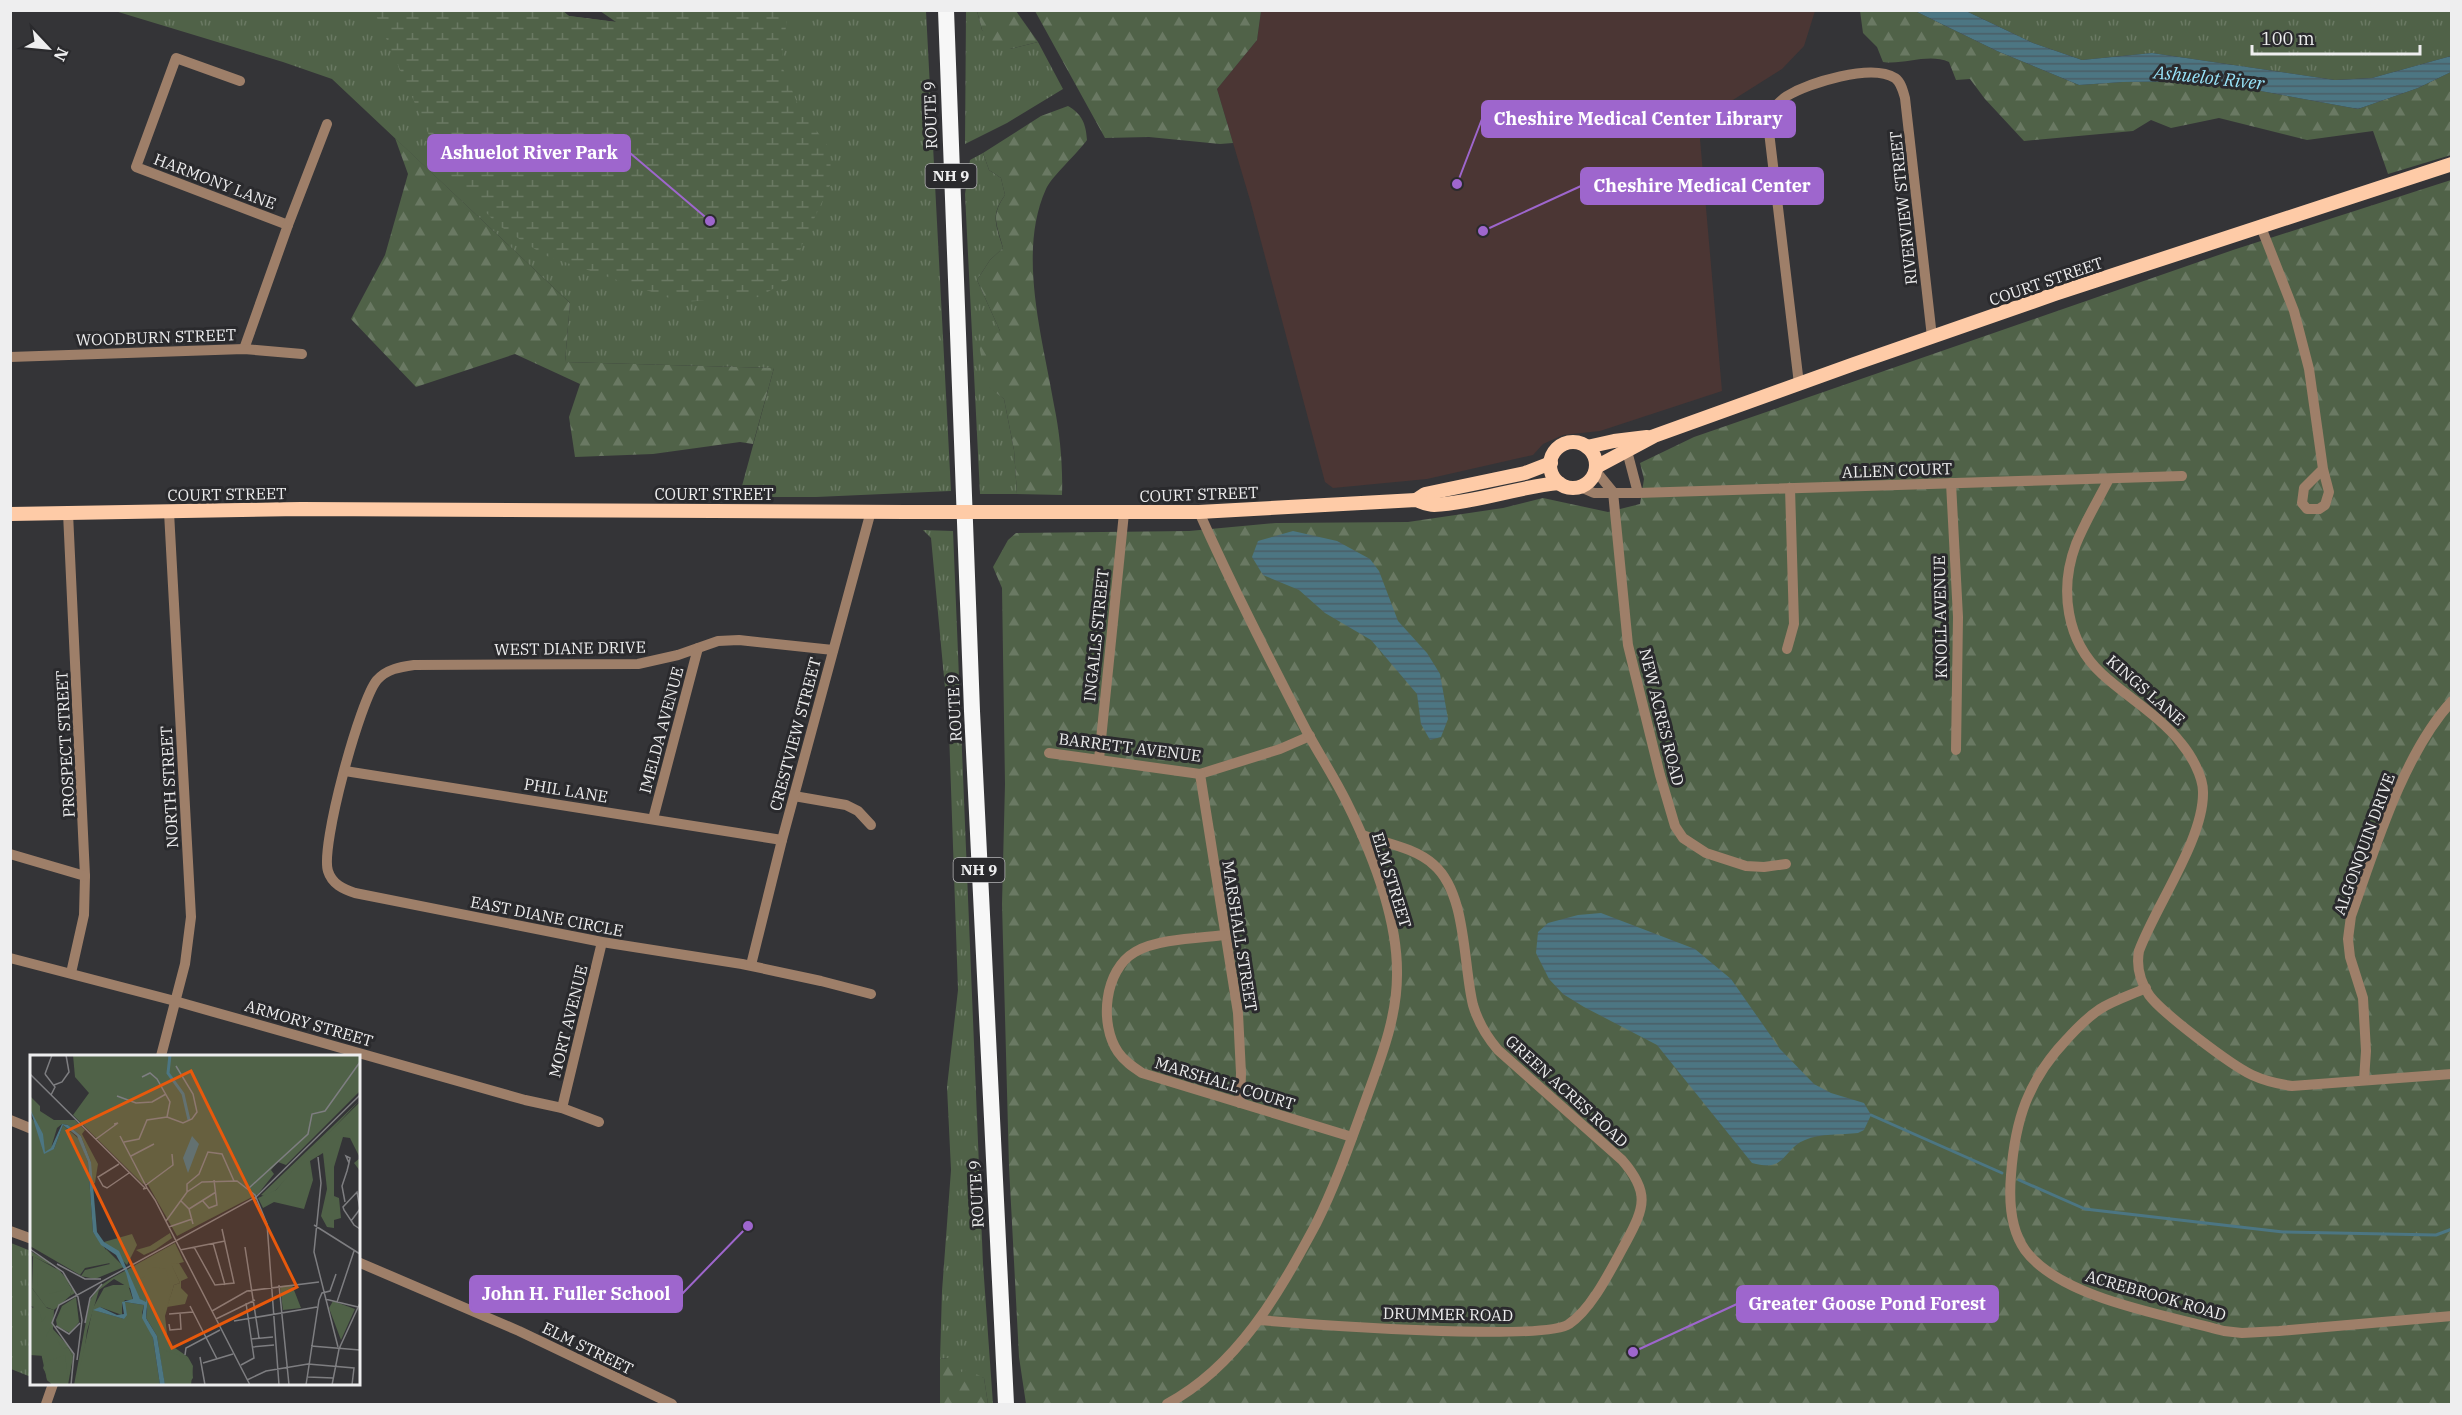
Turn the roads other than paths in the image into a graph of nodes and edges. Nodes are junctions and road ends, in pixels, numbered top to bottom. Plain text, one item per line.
1 (946, 14) edge
2 (240, 81) dead end
3 (327, 124) dead end
4 (2451, 164) edge
5 (288, 225) junction
6 (2261, 227) junction
7 (1932, 337) junction
8 (244, 349) junction
9 (302, 354) dead end
10 (10, 357) edge
11 (1799, 384) junction
12 (1654, 436) junction
13 (1587, 447) junction
14 (1627, 451) junction
15 (1551, 463) junction
16 (1596, 468) junction
17 (2323, 469) dead end
18 (2182, 476) dead end
19 (2109, 479) junction
20 (1559, 483) junction
21 (1951, 483) junction
22 (1580, 487) junction
23 (1790, 488) junction
24 (1613, 492) junction
25 (1638, 493) junction
26 (1416, 500) junction
27 (169, 512) junction
28 (871, 512) junction
29 (1199, 512) junction
30 (68, 513) junction
31 (1124, 513) junction
32 (10, 514) edge
33 (698, 648) junction
34 (1787, 649) dead end
35 (833, 650) junction
36 (2451, 701) edge
37 (1310, 736) junction
38 (1956, 750) dead end
39 (1049, 753) dead end
40 (1099, 759) junction
41 (345, 771) junction
42 (1200, 774) junction
43 (794, 796) junction
44 (653, 819) junction
45 (871, 825) dead end
46 (1362, 835) junction
47 (782, 840) junction
48 (10, 854) edge
49 (1786, 864) dead end
50 (85, 876) junction
51 (1225, 935) junction
52 (602, 942) junction
53 (10, 958) edge
54 (751, 966) junction
55 (71, 973) junction
56 (2146, 988) junction
57 (871, 994) dead end
58 (175, 1001) junction
59 (161, 1055) edge
60 (2451, 1074) edge
61 (2364, 1080) junction
62 (1240, 1102) junction
63 (562, 1108) junction
64 (10, 1120) edge
65 (599, 1122) dead end
66 (30, 1128) edge
67 (1352, 1137) junction
68 (10, 1231) edge
69 (30, 1238) edge
70 (360, 1263) edge
71 (1610, 1272) joint
72 (2451, 1316) edge
73 (1259, 1320) junction
74 (52, 1385) edge
75 (46, 1404) edge
76 (672, 1404) edge
77 (1006, 1404) edge
78 (1167, 1404) edge

1 - 77 highway, ROUTE 9 / NH 9
2 - 5 street, HARMONY LANE
3 - 5 street
4 - 6 main road, COURT STREET
5 - 8 street
6 - 7 main road, COURT STREET
6 - 17 street
7 - 11 main road, COURT STREET
7 - 11 street, RIVERVIEW STREET
8 - 9 street, WOODBURN STREET
8 - 10 street, WOODBURN STREET
11 - 12 main road, COURT STREET
12 - 13 main road, COURT STREET
12 - 14 main road, COURT STREET
13 - 15 main road, COURT STREET
13 - 16 main road
14 - 16 main road, COURT STREET
14 - 25 street
15 - 20 main road
15 - 26 main road, COURT STREET
16 - 22 main road, COURT STREET
16 - 24 street
18 - 19 street, ALLEN COURT
19 - 21 street, ALLEN COURT
19 - 56 street, KINGS LANE
20 - 22 main road, COURT STREET
20 - 26 main road, COURT STREET
21 - 23 street, ALLEN COURT
21 - 38 street, KNOLL AVENUE
22 - 24 street, ALLEN COURT
23 - 25 street, ALLEN COURT
23 - 34 street
24 - 25 street, ALLEN COURT
24 - 49 street, NEW ACRES ROAD
26 - 29 main road, COURT STREET
27 - 28 main road, COURT STREET
27 - 30 main road, COURT STREET
27 - 58 street, NORTH STREET
28 - 31 main road, COURT STREET, bridge
28 - 35 street, CRESTVIEW STREET
29 - 31 main road, COURT STREET
29 - 37 street, ELM STREET
30 - 32 main road, COURT STREET
30 - 50 street, PROSPECT STREET
31 - 40 street, INGALLS STREET
33 - 35 street, WEST DIANE DRIVE
33 - 41 street, WEST DIANE DRIVE
33 - 44 street, IMELDA AVENUE
35 - 43 street, CRESTVIEW STREET
36 - 61 street, ALGONQUIN DRIVE
37 - 42 street, BARRETT AVENUE
37 - 46 street, ELM STREET
39 - 40 street, BARRETT AVENUE
40 - 42 street, BARRETT AVENUE
41 - 44 street, PHIL LANE
41 - 52 street, EAST DIANE CIRCLE
42 - 51 street, MARSHALL STREET
43 - 45 street
43 - 47 street, CRESTVIEW STREET
44 - 47 street, PHIL LANE
46 - 67 street, ELM STREET
46 - 71 street, GREEN ACRES ROAD
47 - 54 street, CRESTVIEW STREET
48 - 50 street
50 - 55 street, PROSPECT STREET
51 - 62 street, MARSHALL STREET
51 - 62 street, MARSHALL COURT
52 - 54 street, EAST DIANE CIRCLE
52 - 63 street, MORT AVENUE
53 - 55 street, ARMORY STREET
54 - 57 street, EAST DIANE CIRCLE
55 - 58 street, ARMORY STREET
56 - 61 street
56 - 72 street, ACREBROOK ROAD
58 - 59 street, NORTH STREET
58 - 63 street, ARMORY STREET
60 - 61 street
62 - 67 street, MARSHALL COURT
63 - 65 street, ARMORY STREET
64 - 66 street
67 - 73 street, ELM STREET
68 - 69 street
70 - 76 street, ELM STREET
71 - 73 street, DRUMMER ROAD
73 - 78 street, ELM STREET
74 - 75 street

